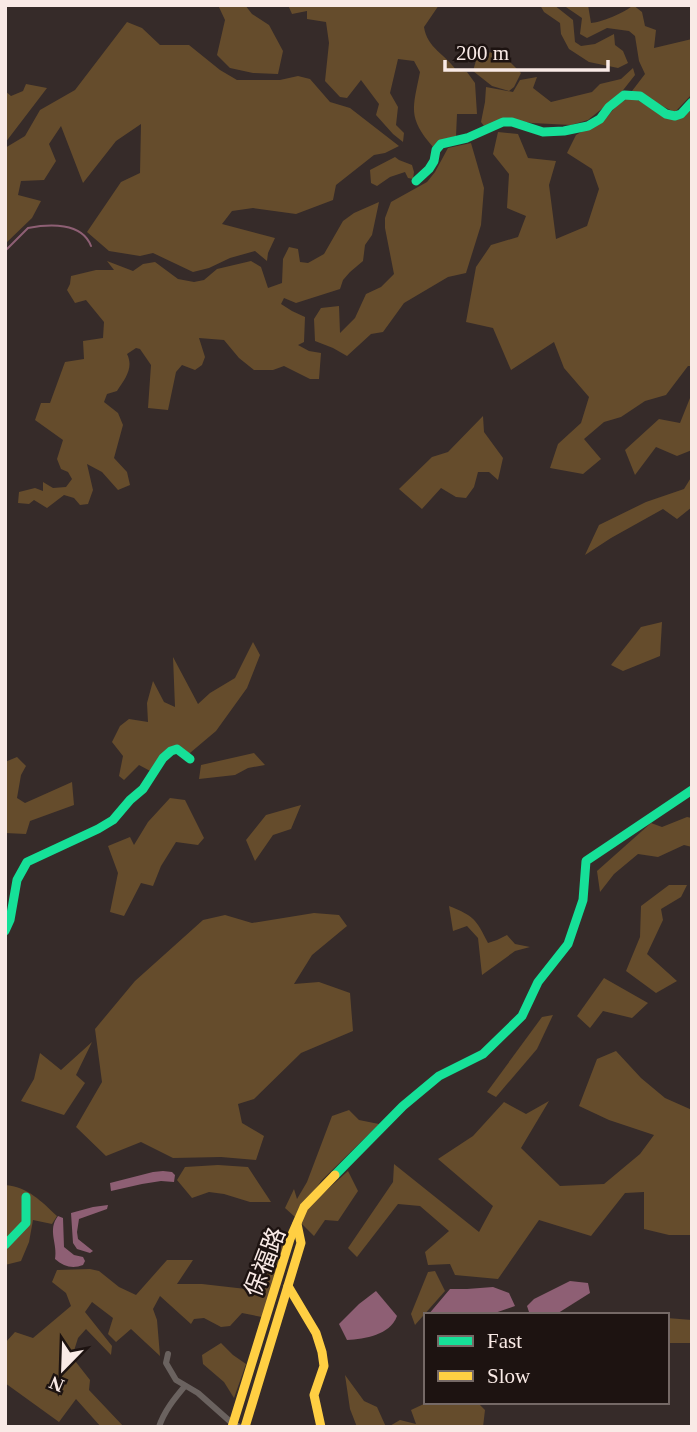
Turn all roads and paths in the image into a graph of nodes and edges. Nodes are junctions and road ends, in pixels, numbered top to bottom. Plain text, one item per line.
1 (692, 103) edge
2 (416, 181) dead end
3 (190, 759) dead end
4 (692, 790) edge
5 (5, 931) edge
6 (26, 1197) dead end
7 (297, 1224) junction
8 (5, 1245) edge
9 (288, 1286) junction
10 (168, 1354) dead end
11 (185, 1386) junction
12 (237, 1426) edge
13 (159, 1427) edge
14 (321, 1427) edge

1 - 2 street
3 - 5 street
4 - 7 street
6 - 8 street
7 - 9 street, 保福路
7 - 12 street, 保福路
9 - 12 street, 保福路
9 - 14 street
10 - 11 street
11 - 12 street
11 - 13 street

